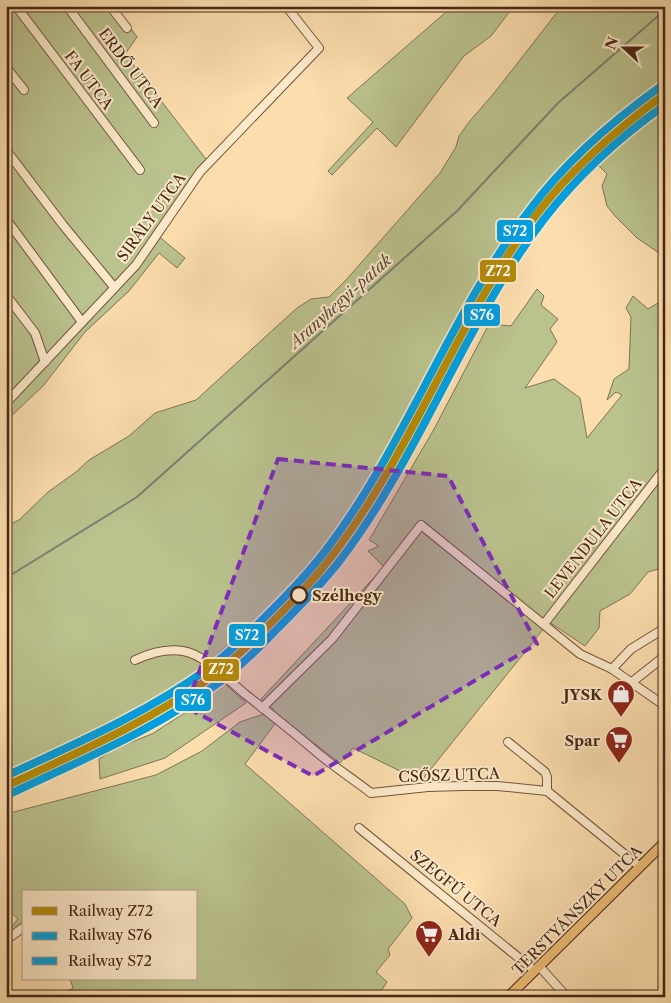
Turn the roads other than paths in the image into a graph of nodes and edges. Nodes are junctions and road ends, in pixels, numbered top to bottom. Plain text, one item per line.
1 (16, 6) edge
2 (67, 6) edge
3 (110, 6) edge
4 (286, 6) edge
5 (127, 28) dead end
6 (6, 67) edge
7 (24, 90) dead end
8 (154, 123) dead end
9 (6, 150) edge
10 (140, 170) dead end
11 (6, 219) edge
12 (114, 287) junction
13 (6, 295) edge
14 (82, 322) junction
15 (45, 362) junction
16 (6, 403) edge
17 (665, 468) edge
18 (544, 624) junction
19 (665, 628) edge
20 (665, 656) edge
21 (135, 660) dead end
22 (612, 669) junction
23 (632, 682) junction
24 (665, 706) edge
25 (262, 708) junction
26 (508, 742) dead end
27 (547, 791) junction
28 (359, 828) dead end
29 (665, 842) edge
30 (639, 866) junction
31 (22, 928) edge
32 (6, 940) edge
33 (537, 968) junction
34 (508, 997) edge
35 (567, 997) edge

1 - 10 street, FA UTCA
2 - 8 street, ERDŐ UTCA
3 - 5 street
4 - 12 street, SIRÁLY UTCA
6 - 7 street
9 - 12 street
11 - 14 street
12 - 14 street, SIRÁLY UTCA
13 - 15 street
14 - 15 street, SIRÁLY UTCA
15 - 16 street, SIRÁLY UTCA
17 - 18 street, LEVENDULA UTCA
18 - 22 street
18 - 25 street
19 - 22 street
20 - 23 street
21 - 25 street, CSŐSZ UTCA
22 - 23 street
23 - 24 street
25 - 27 street, CSŐSZ UTCA
26 - 27 street
27 - 30 street
28 - 33 street, SZEGFŰ UTCA
29 - 30 main road, TERSTYÁNSZKY UTCA
30 - 33 main road, TERSTYÁNSZKY UTCA
31 - 32 street
33 - 34 main road, TERSTYÁNSZKY UTCA
33 - 35 street, SZEGFŰ UTCA

